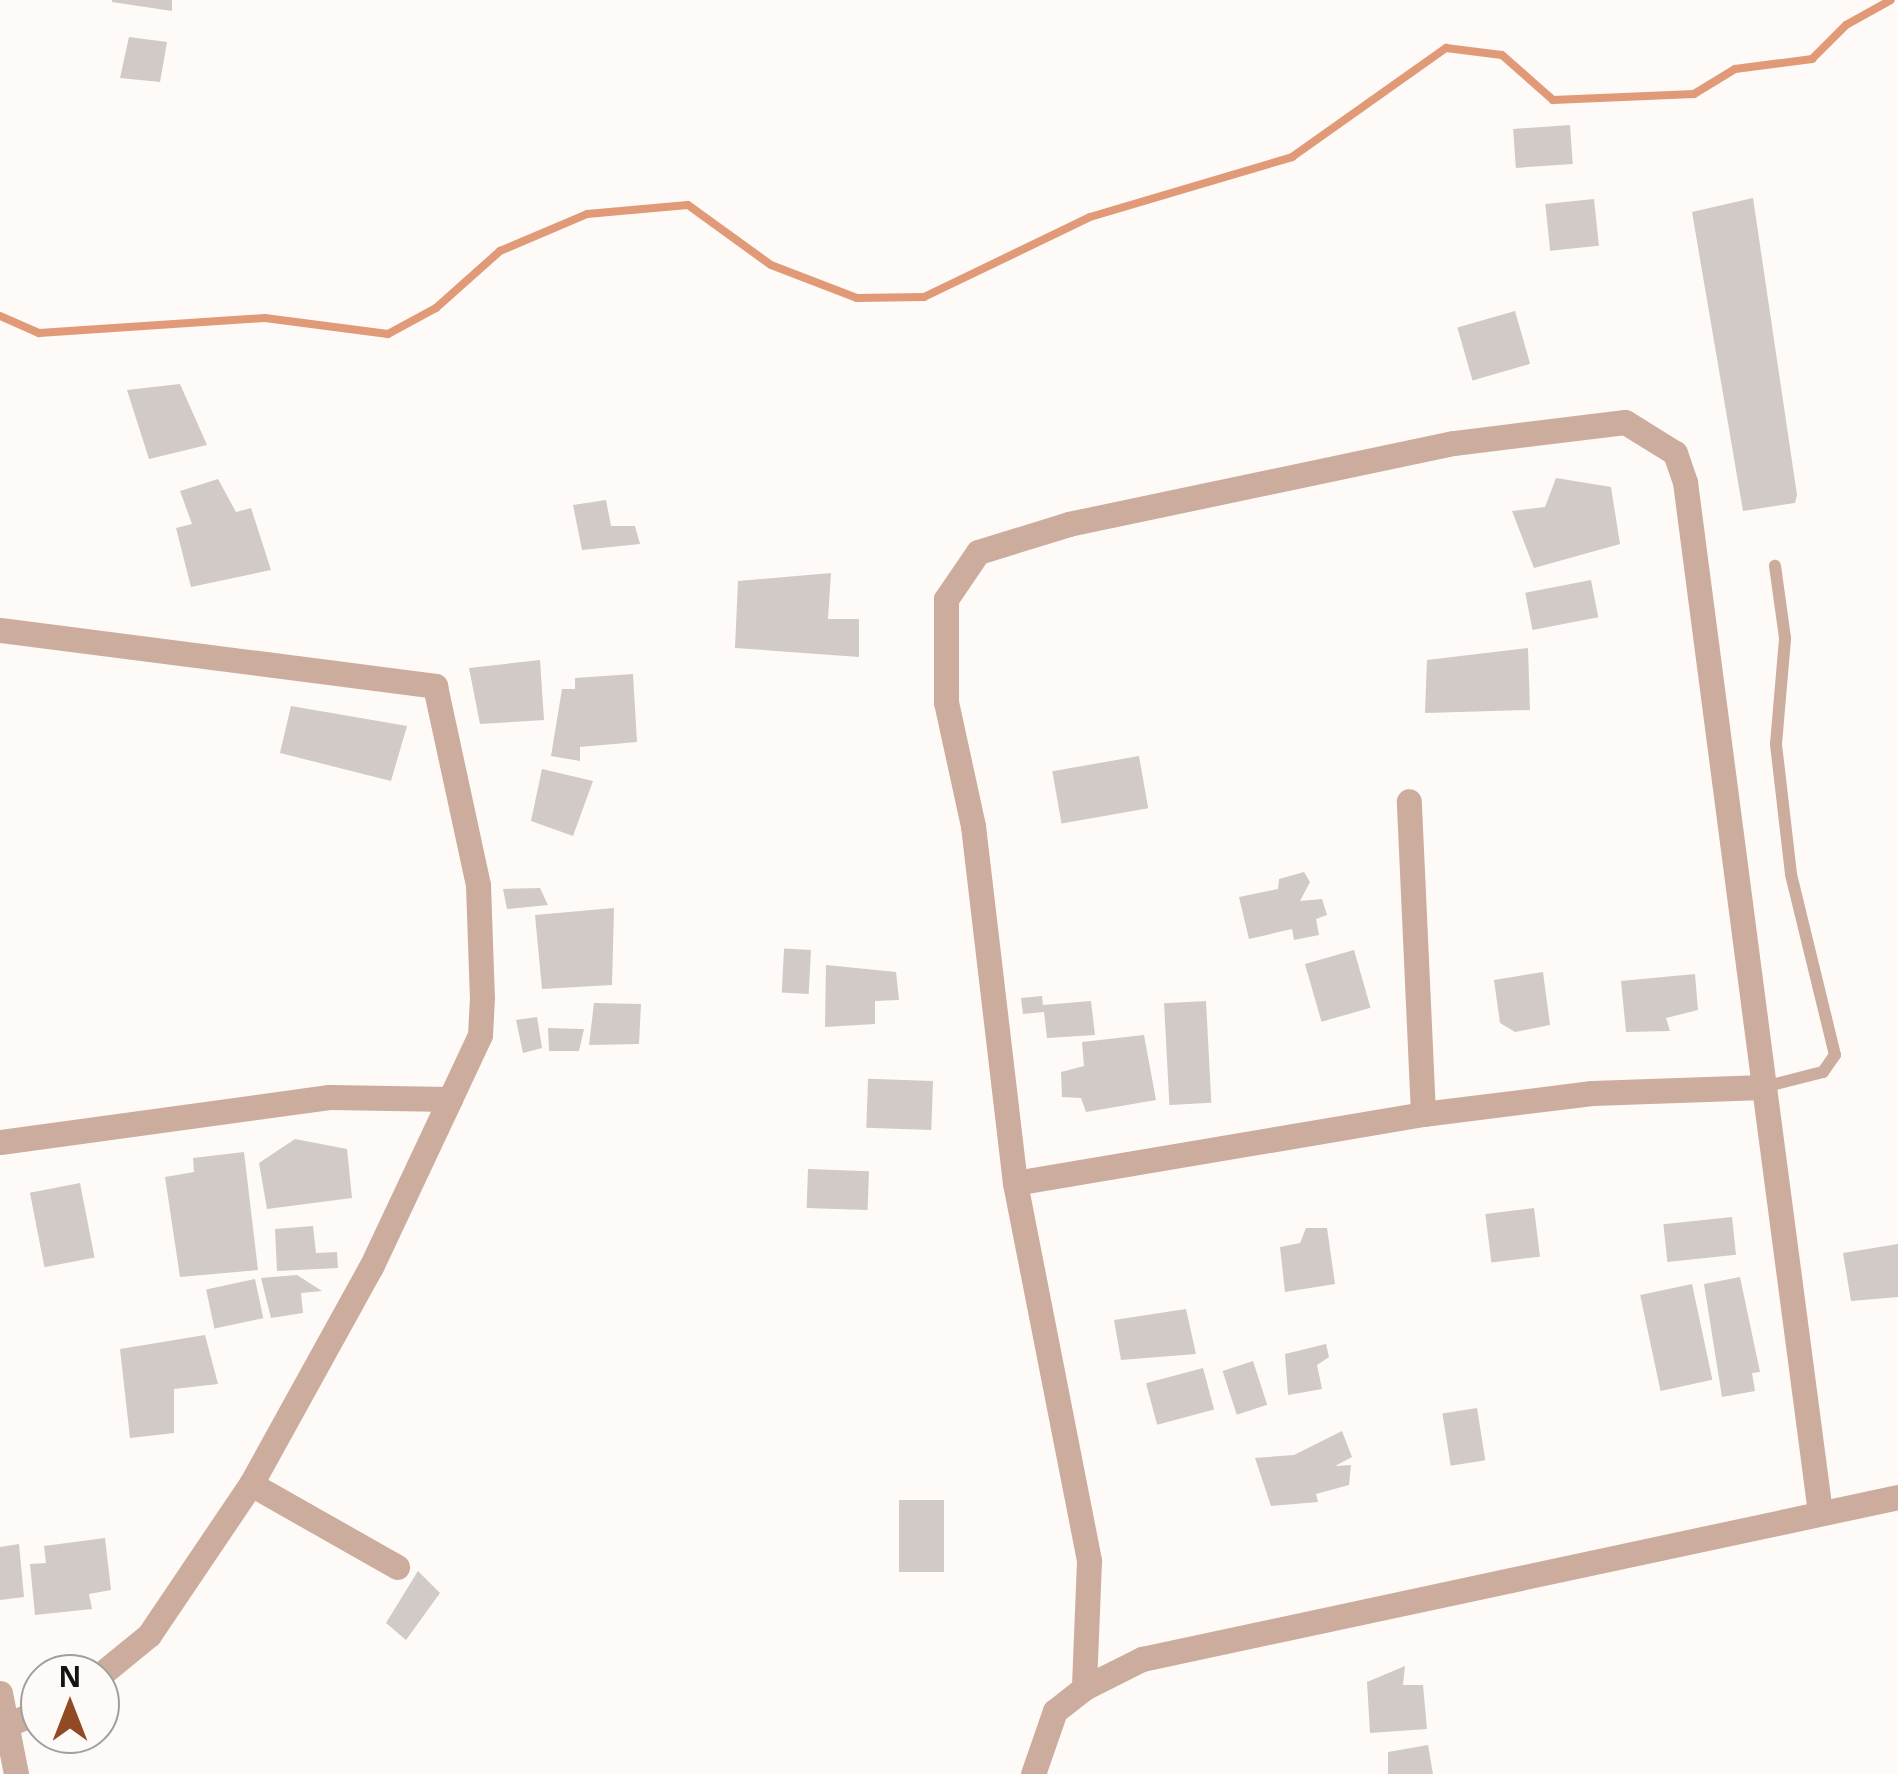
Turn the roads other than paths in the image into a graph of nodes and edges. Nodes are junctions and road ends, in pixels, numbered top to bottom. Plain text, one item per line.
1 (1775, 566) dead end
2 (0, 630) edge
3 (1409, 801) dead end
4 (1764, 1087) junction
5 (450, 1099) junction
6 (1423, 1114) junction
7 (0, 1142) edge
8 (1015, 1183) junction
9 (250, 1484) junction
10 (1898, 1497) edge
11 (1820, 1512) junction
12 (398, 1567) dead end
13 (120, 1659) edge
14 (1084, 1688) junction
15 (0, 1693) edge
16 (20, 1719) edge
17 (11, 1723) junction
18 (16, 1774) edge
19 (1033, 1774) edge

1 - 4 lane
2 - 5 street
3 - 6 street
4 - 6 street
4 - 8 street
4 - 11 street
5 - 7 street
5 - 9 street
6 - 8 street
8 - 14 street
9 - 12 street
9 - 13 street
10 - 11 street
11 - 14 street
14 - 19 street
15 - 17 street
16 - 17 street
17 - 18 street

